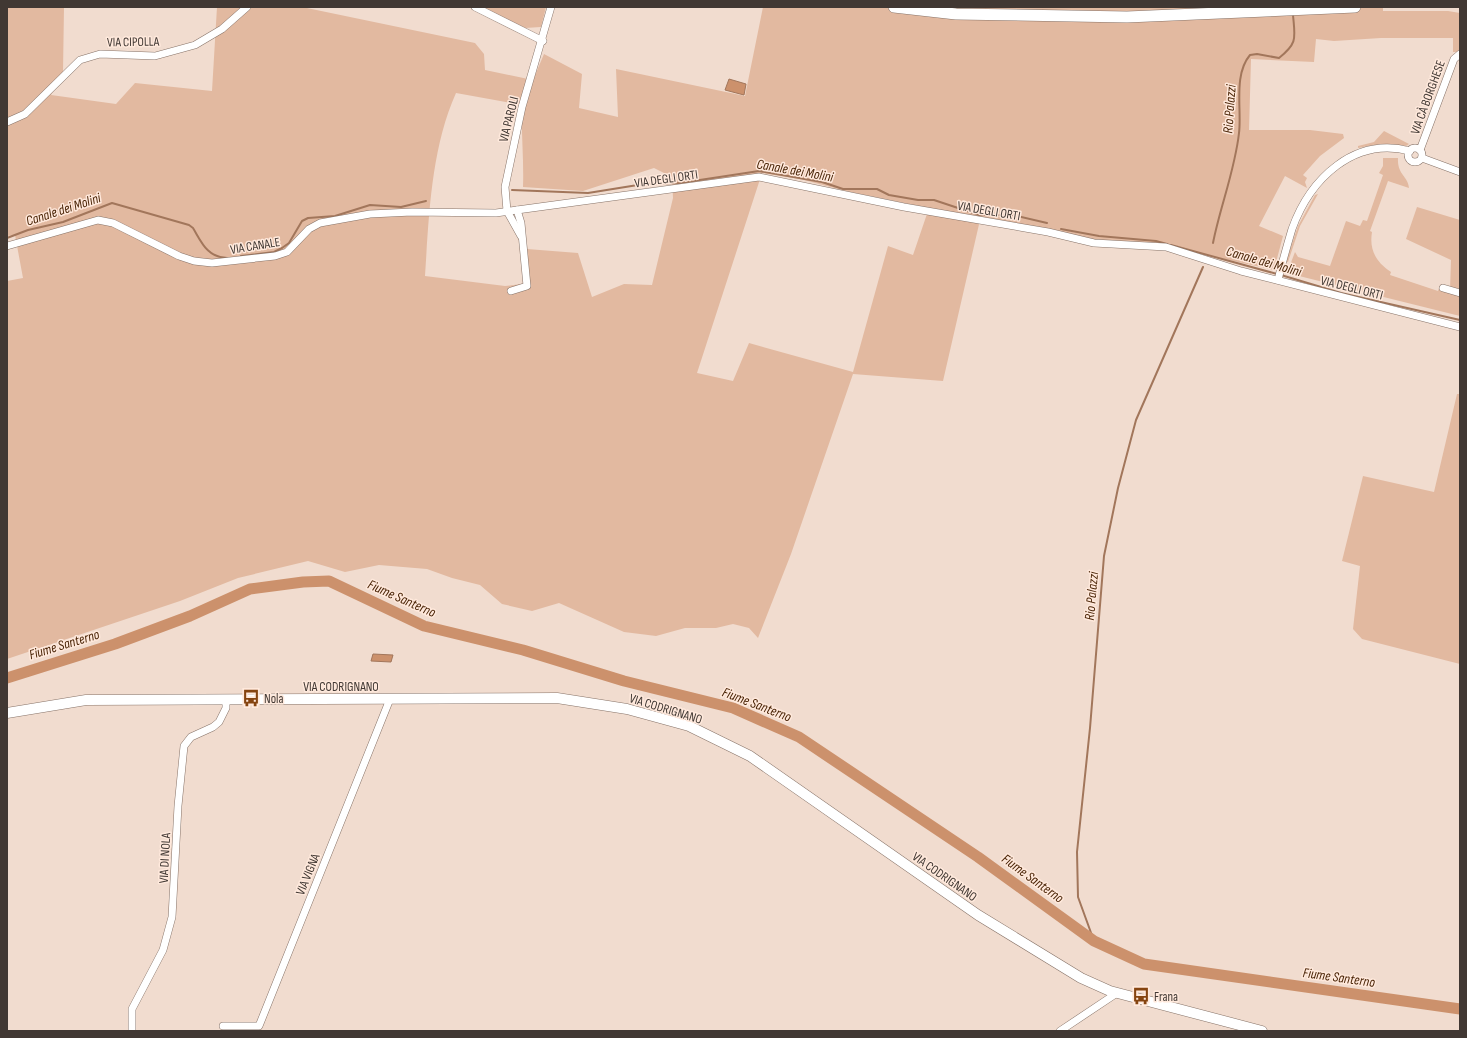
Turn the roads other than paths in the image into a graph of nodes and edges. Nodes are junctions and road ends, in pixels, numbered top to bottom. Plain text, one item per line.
1 (247, 7) edge
2 (475, 7) edge
3 (551, 7) edge
4 (894, 7) edge
5 (1355, 7) edge
6 (543, 41) junction
7 (1460, 54) edge
8 (7, 122) edge
9 (1410, 151) junction
10 (1421, 154) junction
11 (1460, 172) edge
12 (517, 210) junction
13 (507, 211) junction
14 (521, 236) junction
15 (7, 246) edge
16 (1279, 275) junction
17 (1443, 288) dead end
18 (511, 291) dead end
19 (1460, 293) edge
20 (1460, 327) edge
21 (390, 699) junction
22 (226, 700) junction
23 (7, 713) edge
24 (1117, 993) junction
25 (223, 1026) dead end
26 (132, 1031) edge
27 (1060, 1031) edge
28 (1262, 1031) edge

1 - 8 street, VIA CIPOLLA
2 - 6 street
3 - 6 street, VIA PAROLI
4 - 5 main road
6 - 13 street, VIA PAROLI
7 - 10 street, VIA CÀ BORGHESE
9 - 10 street
9 - 10 street
9 - 16 street
10 - 11 street
12 - 13 street, VIA DEGLI ORTI
12 - 14 street, VIA PAROLI
12 - 16 street, VIA DEGLI ORTI
13 - 14 street, VIA PAROLI
13 - 15 street, VIA CANALE
14 - 18 street, VIA PAROLI
16 - 20 street, VIA DEGLI ORTI
17 - 19 street
21 - 22 street, VIA CODRIGNANO
21 - 24 street, VIA CODRIGNANO
21 - 25 street, VIA VIGNA
22 - 23 street, VIA CODRIGNANO
22 - 26 street, VIA DI NOLA
24 - 27 street
24 - 28 street, VIA CODRIGNANO

